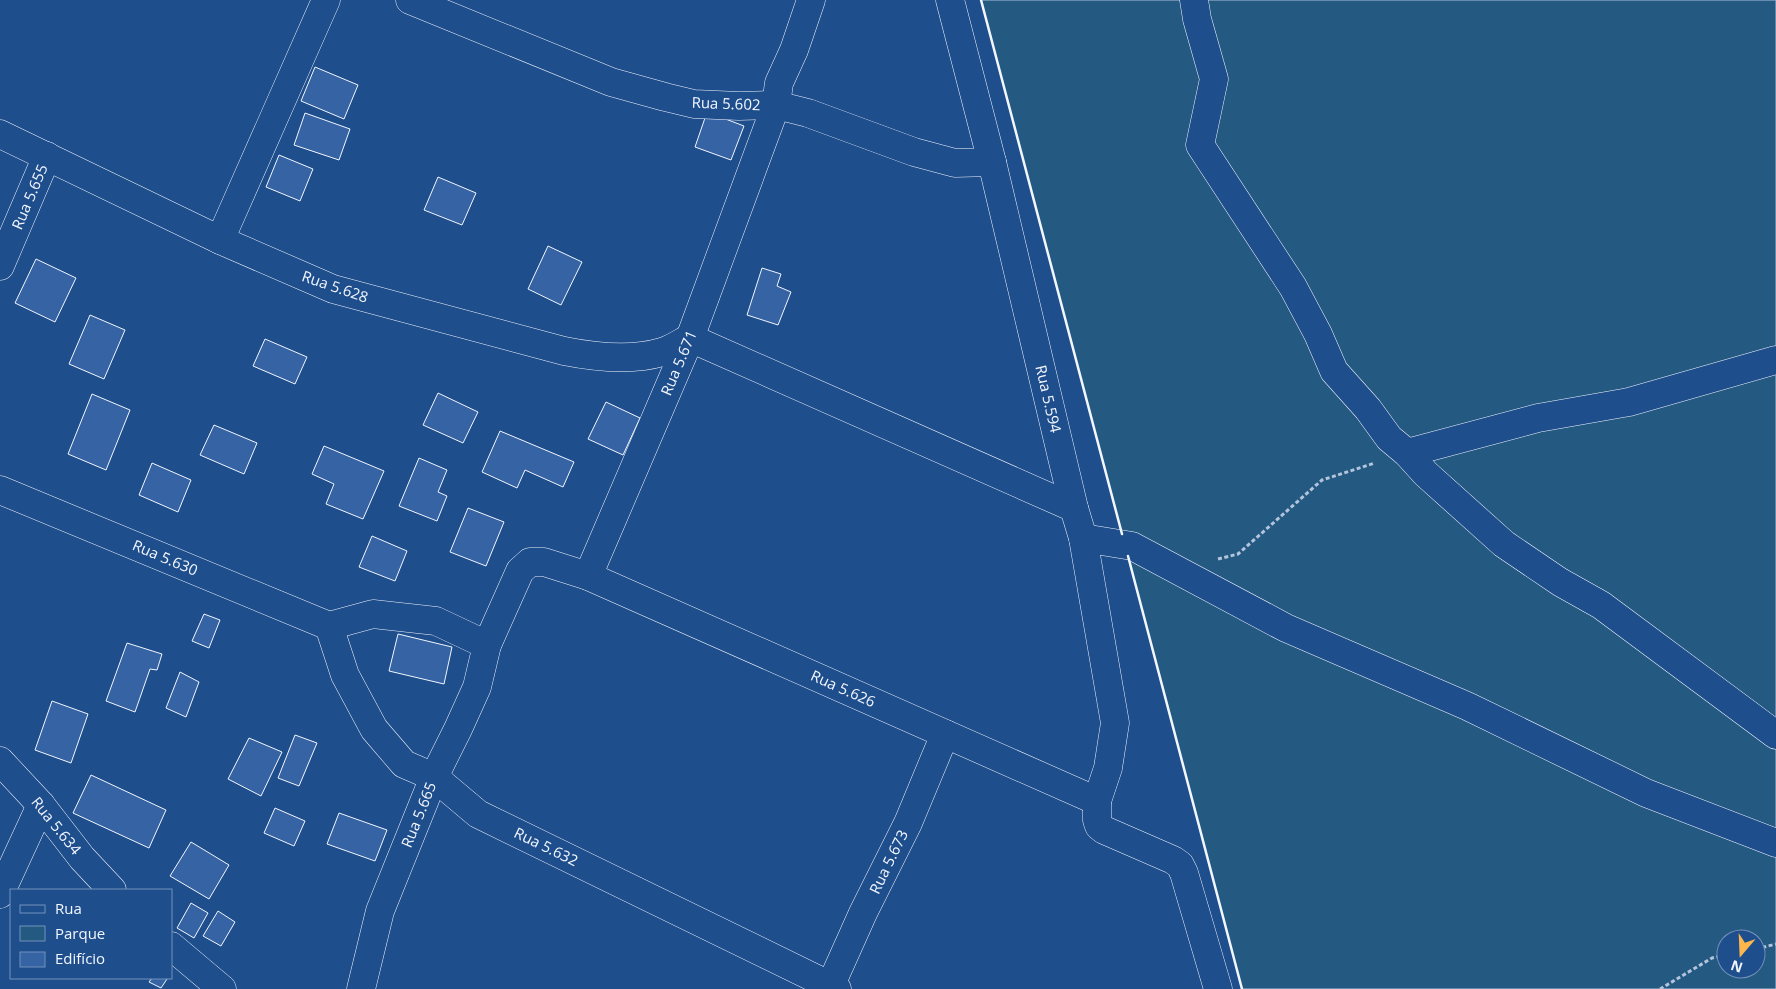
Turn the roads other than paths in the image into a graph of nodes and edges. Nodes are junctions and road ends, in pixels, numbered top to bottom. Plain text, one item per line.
1 (326, 0) edge
2 (410, 0) edge
3 (811, 0) edge
4 (950, 0) edge
5 (1194, 0) edge
6 (776, 105) junction
7 (0, 134) edge
8 (48, 156) junction
9 (992, 162) junction
10 (220, 240) junction
11 (0, 266) edge
12 (690, 338) junction
13 (1776, 360) edge
14 (1407, 454) junction
15 (0, 490) edge
16 (1074, 508) junction
17 (1083, 538) junction
18 (588, 576) junction
19 (330, 626) junction
20 (487, 645) junction
21 (945, 734) junction
22 (1776, 735) edge
23 (0, 761) edge
24 (434, 778) junction
25 (1097, 800) junction
26 (41, 805) junction
27 (1776, 843) edge
28 (111, 889) edge
29 (0, 894) edge
30 (172, 947) edge
31 (214, 986) edge
32 (832, 988) edge
33 (361, 989) edge
34 (1218, 989) edge

1 - 10 street
2 - 6 street, Rua 5.602
3 - 6 street, Rua 5.671
4 - 9 street, Rua 5.594
5 - 14 street
6 - 9 street, Rua 5.602
6 - 12 street, Rua 5.671
7 - 8 street, Rua 5.628
8 - 10 street, Rua 5.628
8 - 11 street, Rua 5.655
9 - 16 street, Rua 5.594
10 - 12 street, Rua 5.628
12 - 16 street
12 - 18 street, Rua 5.671
13 - 14 street
14 - 22 street
15 - 19 street, Rua 5.630
16 - 17 street, Rua 5.594
17 - 25 street, Rua 5.594
17 - 27 street
18 - 20 street
18 - 21 street, Rua 5.626
19 - 20 street
19 - 24 street, Rua 5.632
20 - 24 street, Rua 5.665
21 - 25 street, Rua 5.626
21 - 32 street, Rua 5.673
23 - 26 street, Rua 5.634
24 - 32 street, Rua 5.632
24 - 33 street, Rua 5.665
25 - 34 street
26 - 28 street, Rua 5.634
26 - 29 street
30 - 31 street

